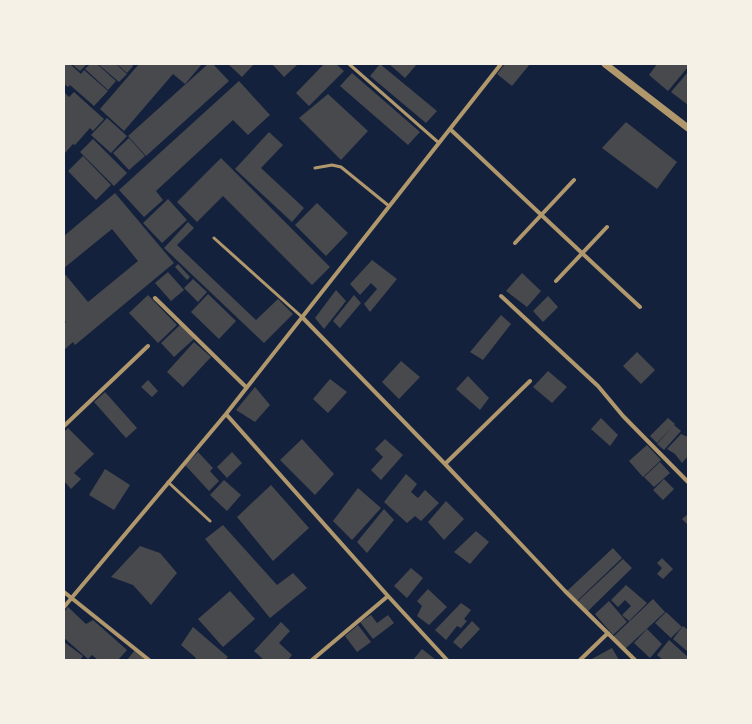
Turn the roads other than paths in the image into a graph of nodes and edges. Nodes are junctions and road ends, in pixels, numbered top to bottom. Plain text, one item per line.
1 (349, 64) edge
2 (501, 64) edge
3 (605, 64) edge
4 (688, 128) edge
5 (450, 130) junction
6 (439, 142) junction
7 (315, 168) dead end
8 (574, 180) dead end
9 (389, 206) junction
10 (542, 215) junction
11 (607, 227) dead end
12 (214, 238) dead end
13 (515, 243) dead end
14 (582, 254) junction
15 (556, 281) dead end
16 (501, 296) dead end
17 (155, 298) dead end
18 (640, 307) dead end
19 (302, 317) junction
20 (148, 346) dead end
21 (530, 381) dead end
22 (246, 388) junction
23 (226, 414) junction
24 (64, 426) edge
25 (445, 464) junction
26 (168, 482) junction
27 (688, 482) edge
28 (210, 521) dead end
29 (64, 592) edge
30 (388, 596) junction
31 (72, 598) junction
32 (64, 607) edge
33 (608, 633) junction
34 (149, 660) edge
35 (312, 660) edge
36 (447, 660) edge
37 (580, 660) edge
38 (635, 660) edge

1 - 6 lane
2 - 5 street
3 - 4 street
5 - 6 street
5 - 10 street
6 - 9 street
7 - 9 lane
8 - 10 street
9 - 19 street
10 - 13 street
10 - 14 street
11 - 14 street
12 - 19 lane
14 - 15 street
14 - 18 street
16 - 27 street
17 - 22 street
19 - 22 street
19 - 25 street
20 - 24 street
21 - 25 street
22 - 23 street
23 - 26 street
23 - 30 street
25 - 33 street
26 - 28 lane
26 - 31 street
29 - 31 street
30 - 35 street
30 - 36 street
31 - 32 street
31 - 34 street
33 - 37 street
33 - 38 street

